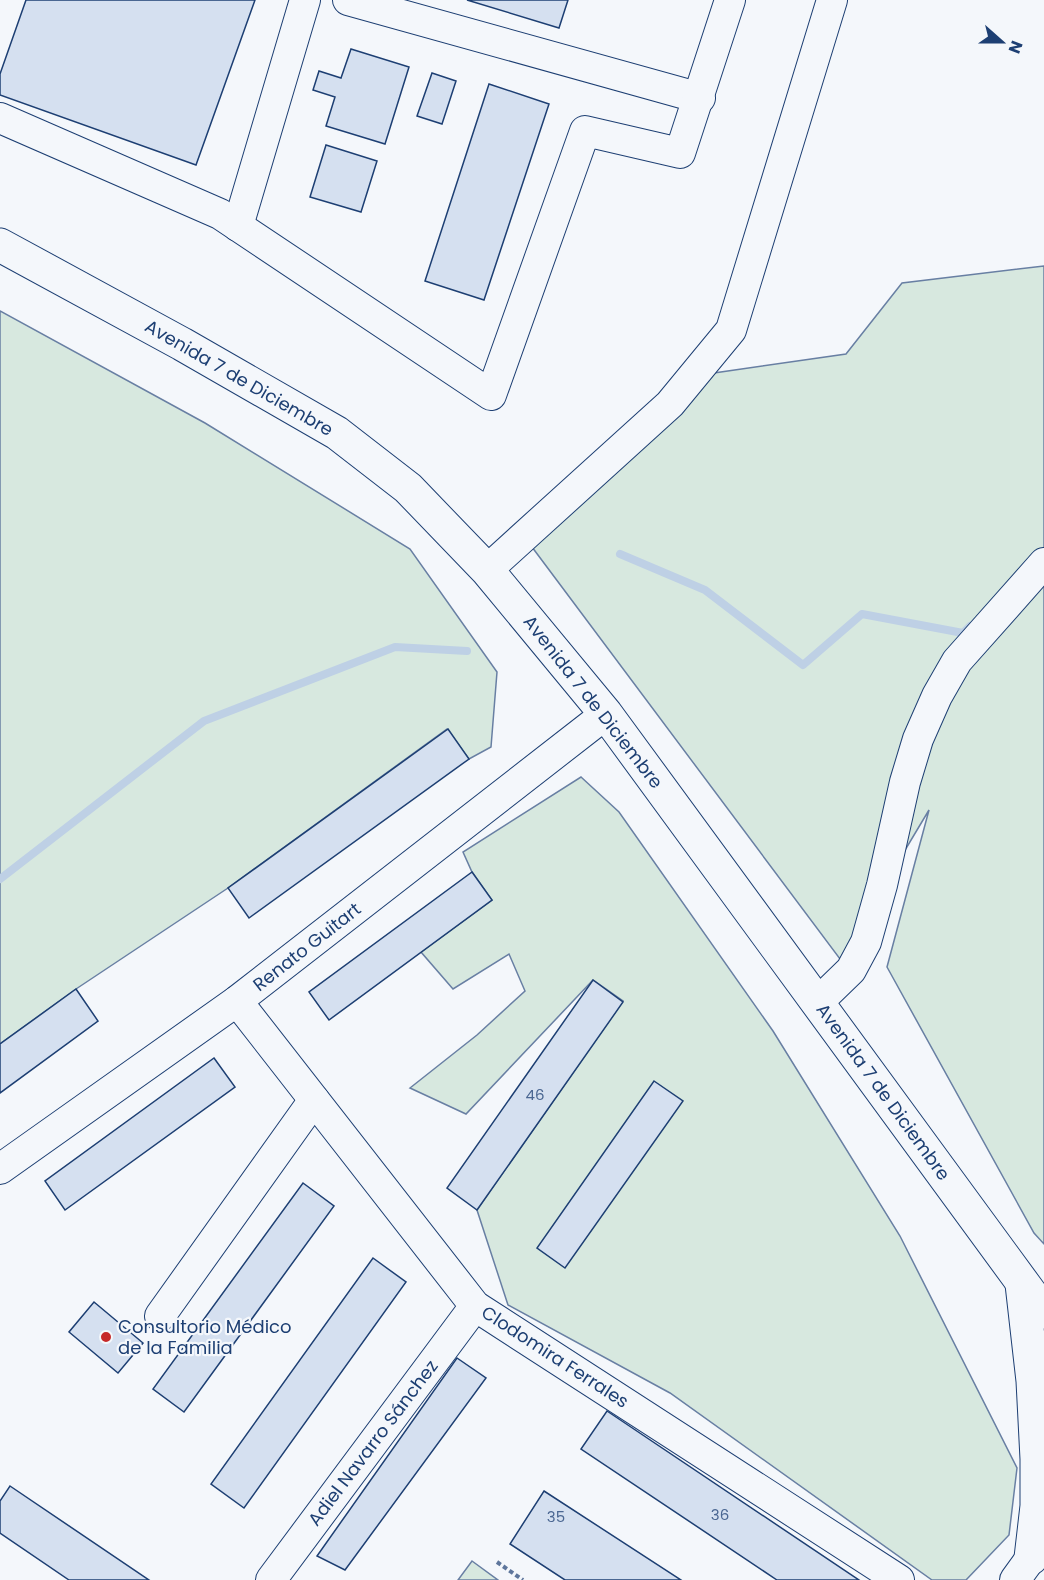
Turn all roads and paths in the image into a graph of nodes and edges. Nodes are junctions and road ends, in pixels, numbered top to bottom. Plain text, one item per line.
1 (305, 0) edge
2 (348, 0) edge
3 (730, 0) edge
4 (832, 0) edge
5 (700, 98) junction
6 (0, 118) edge
7 (238, 226) junction
8 (0, 245) edge
9 (1044, 563) edge
10 (487, 570) junction
11 (606, 714) junction
12 (237, 1001) junction
13 (818, 1003) junction
14 (314, 1100) junction
15 (0, 1169) edge
16 (1022, 1282) junction
17 (475, 1306) junction
18 (1044, 1312) edge
19 (160, 1316) dead end
20 (1030, 1559) edge
21 (497, 1562) dead end
22 (271, 1580) edge
23 (523, 1580) edge
24 (899, 1580) edge

1 - 7 street
2 - 5 street
3 - 5 street
4 - 10 street
5 - 7 street
6 - 7 street
8 - 10 main road, Avenida 7 de Diciembre
9 - 13 street
10 - 11 main road, Avenida 7 de Diciembre
11 - 12 street, Renato Guitart
11 - 13 main road, Avenida 7 de Diciembre
12 - 14 street, Clodomira Ferrales
12 - 15 street, Renato Guitart
13 - 16 main road, Avenida 7 de Diciembre
14 - 17 street, Clodomira Ferrales
14 - 19 street
16 - 18 main road, Avenida 7 de Diciembre
16 - 20 main road
17 - 22 street, Adiel Navarro Sánchez
17 - 24 street, Clodomira Ferrales
21 - 23 path

